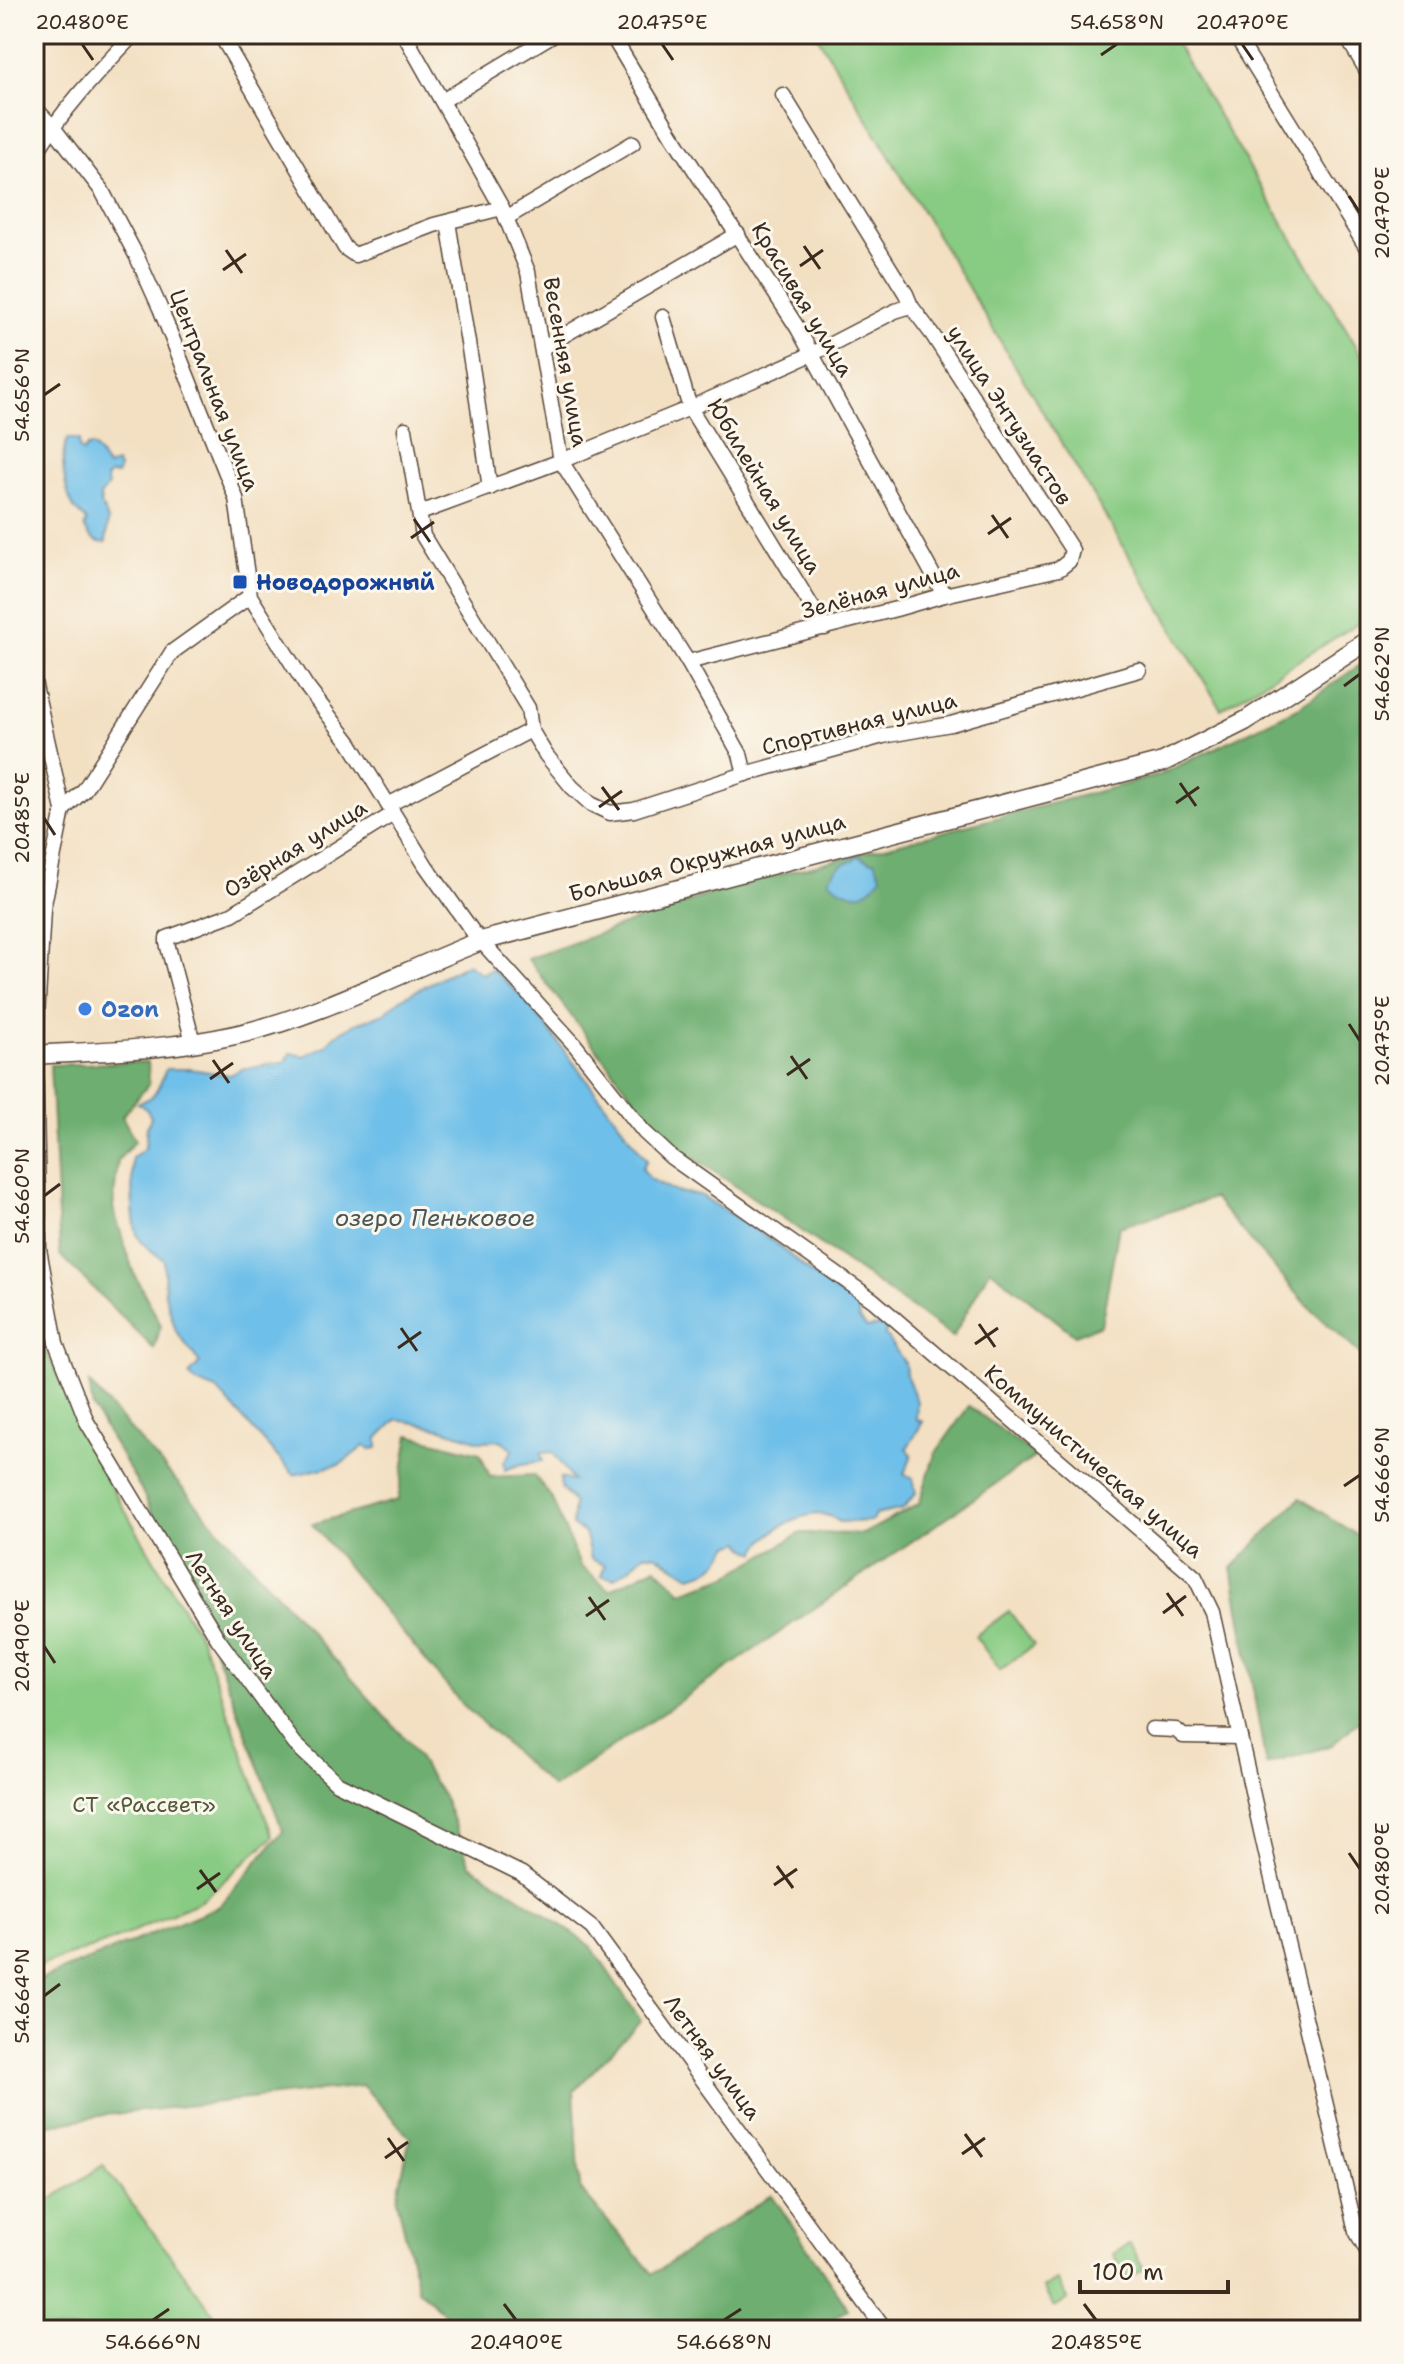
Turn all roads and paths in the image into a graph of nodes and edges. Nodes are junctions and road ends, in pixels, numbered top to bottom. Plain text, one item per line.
1 (134, 34) edge
2 (220, 34) edge
3 (404, 34) edge
4 (554, 34) edge
5 (611, 34) edge
6 (1235, 34) edge
7 (1345, 34) edge
8 (1370, 76) edge
9 (783, 95) dead end
10 (442, 101) junction
11 (34, 107) edge
12 (52, 126) junction
13 (633, 143) dead end
14 (34, 156) edge
15 (504, 213) junction
16 (448, 222) junction
17 (738, 234) junction
18 (1370, 253) edge
19 (908, 300) junction
20 (663, 317) dead end
21 (542, 348) junction
22 (812, 354) junction
23 (690, 408) junction
24 (405, 429) dead end
25 (561, 461) junction
26 (490, 488) junction
27 (420, 513) junction
28 (1072, 550) joint
29 (944, 595) junction
30 (250, 596) junction
31 (825, 628) junction
32 (1370, 639) edge
33 (688, 662) junction
34 (1139, 670) dead end
35 (34, 681) edge
36 (531, 730) junction
37 (745, 774) junction
38 (63, 810) junction
39 (390, 810) junction
40 (481, 941) junction
41 (37, 972) edge
42 (193, 1042) junction
43 (34, 1055) edge
44 (1152, 1729) dead end
45 (1240, 1737) junction
46 (1370, 2256) edge
47 (885, 2330) edge

1 - 12 street
2 - 16 street
3 - 10 street, Весенняя улица
4 - 10 street
5 - 17 street, Красивая улица
6 - 18 street
7 - 8 street
9 - 19 street, улица Энтузиастов
10 - 15 street, Весенняя улица
11 - 12 street, Центральная улица
12 - 14 street
12 - 30 street, Центральная улица
13 - 15 street
15 - 16 street
15 - 21 street, Весенняя улица
16 - 26 street
17 - 21 street
17 - 22 street, Красивая улица
19 - 22 street
19 - 28 street, улица Энтузиастов
20 - 23 street, Юбилейная улица
21 - 25 street, Весенняя улица
22 - 23 street
22 - 29 street, Красивая улица
23 - 25 street
23 - 31 street, Юбилейная улица
24 - 27 street
25 - 26 street
25 - 33 street, Весенняя улица
26 - 27 street
27 - 36 street
28 - 29 street, Зелёная улица
29 - 31 street, Зелёная улица
30 - 38 street
30 - 39 street, Центральная улица
31 - 33 street, Зелёная улица
32 - 40 main road, Большая Окружная улица
33 - 37 street, Весенняя улица
34 - 37 street, Спортивная улица
35 - 38 street, Летняя улица
36 - 37 street, Спортивная улица
36 - 39 street, Озёрная улица
38 - 41 street, Летняя улица
39 - 40 street, Центральная улица
39 - 42 street, Озёрная улица
40 - 42 main road, Большая Окружная улица
40 - 45 street, Коммунистическая улица
41 - 43 street, Летняя улица
42 - 43 main road, Большая Окружная улица
43 - 47 street, Летняя улица
44 - 45 street
45 - 46 street, Коммунистическая улица

